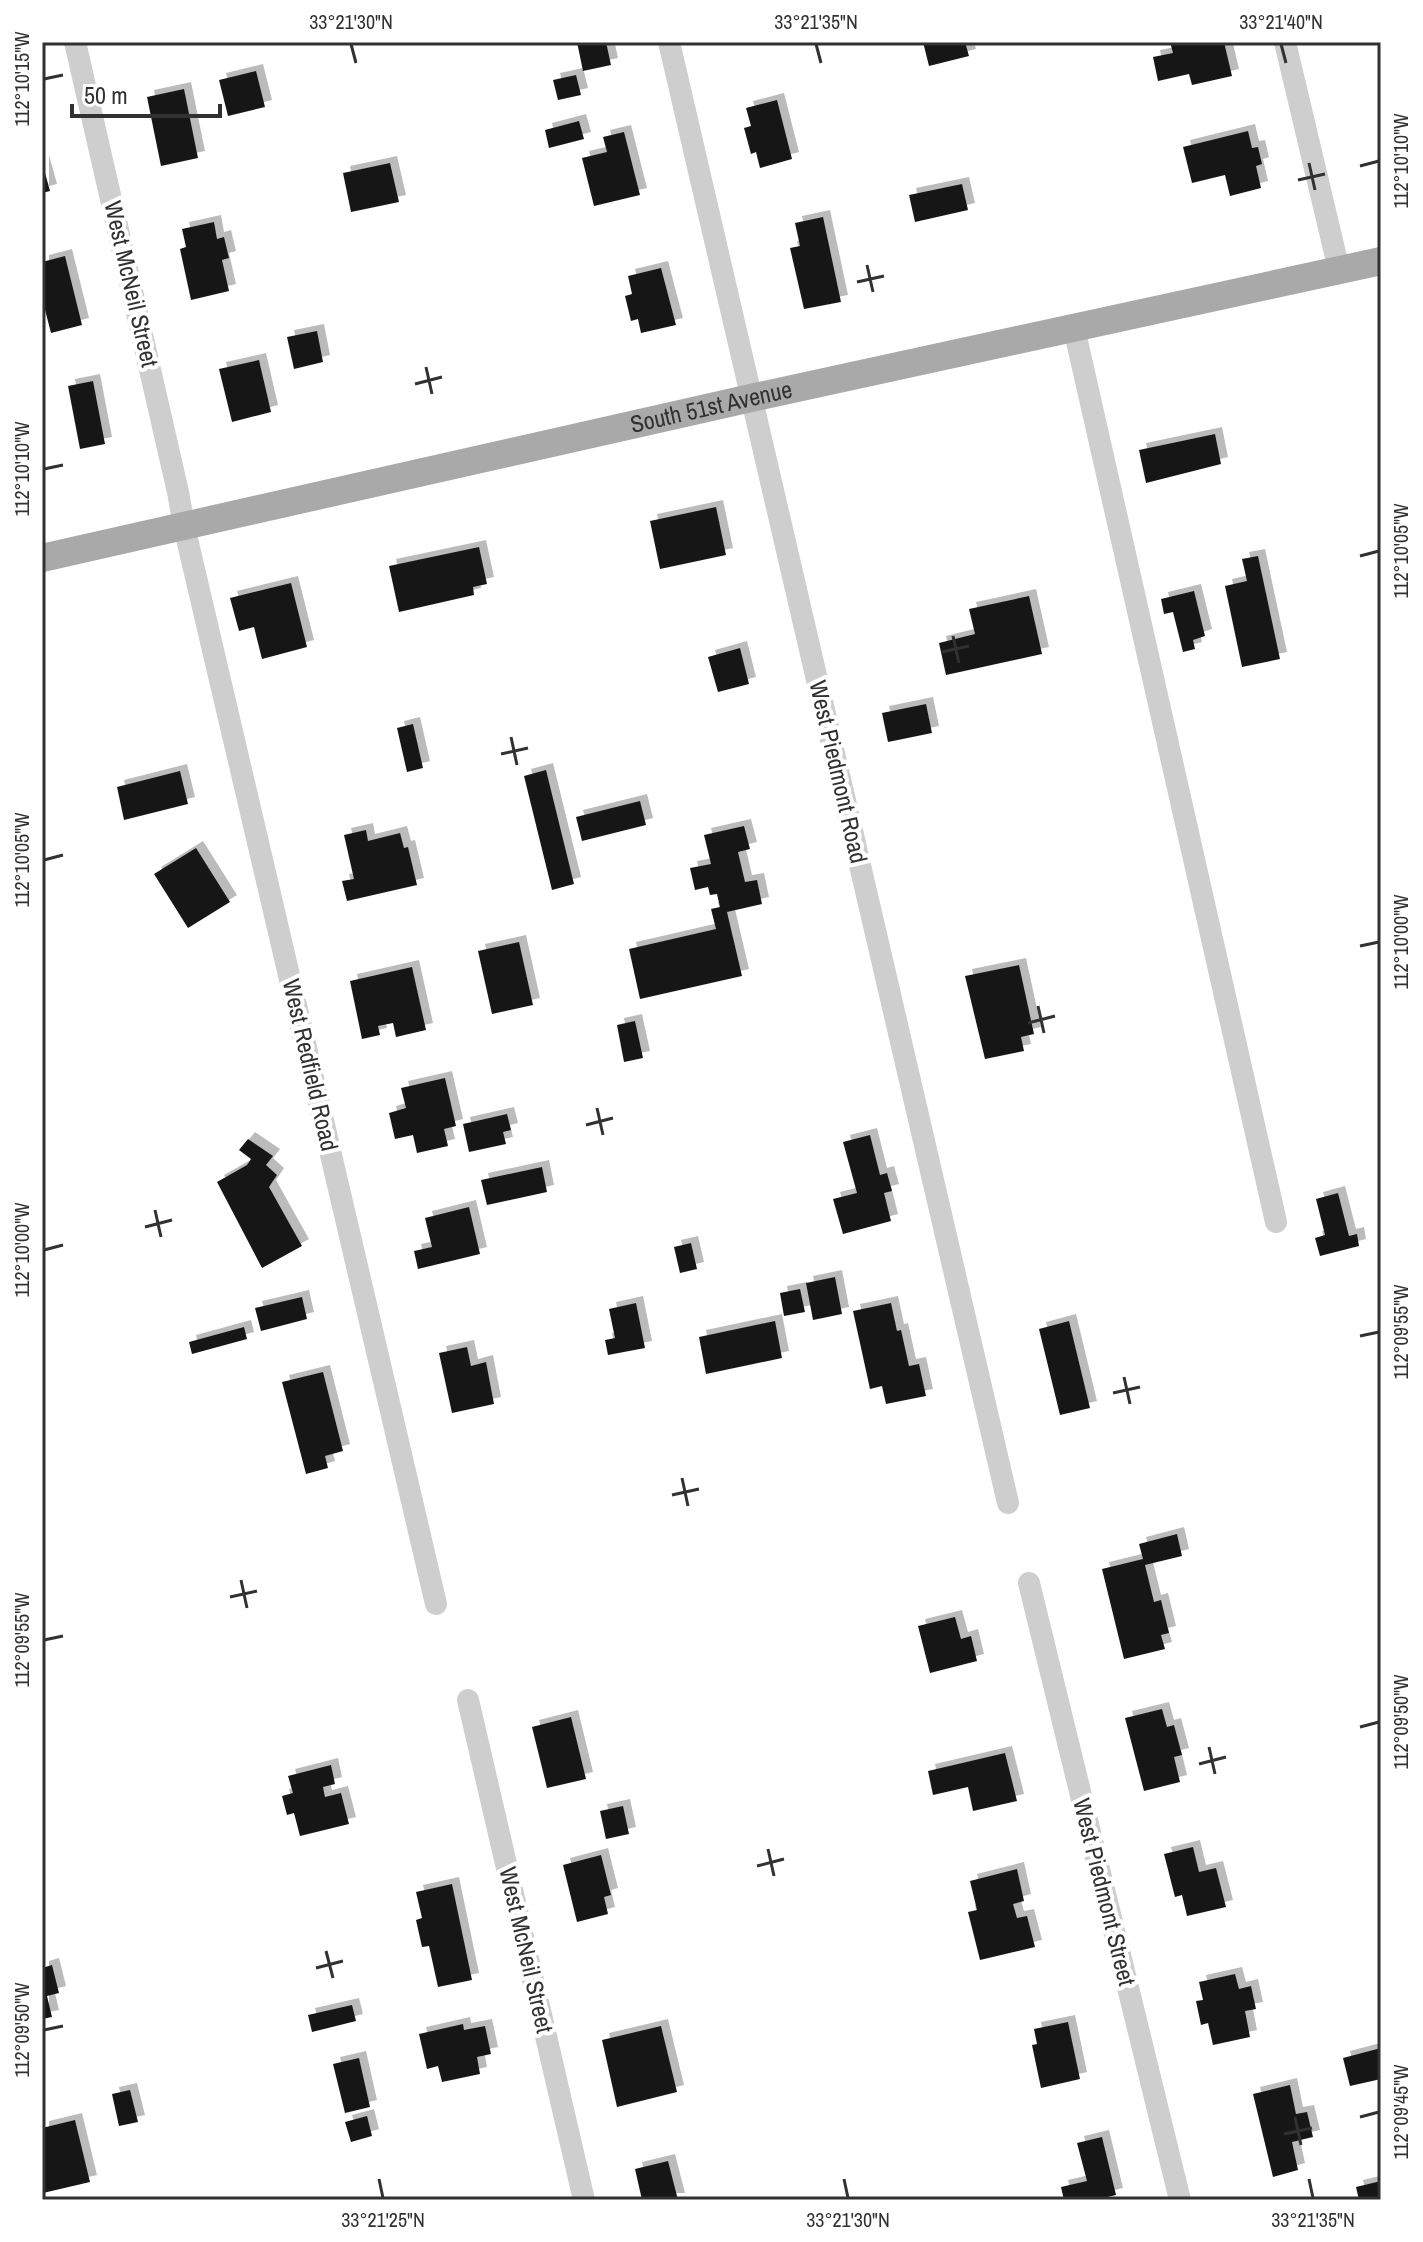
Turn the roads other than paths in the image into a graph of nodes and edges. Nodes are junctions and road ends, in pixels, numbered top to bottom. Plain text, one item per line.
1 (75, 42) edge
2 (669, 42) edge
3 (1285, 42) edge
4 (1381, 261) edge
5 (1339, 270) junction
6 (1074, 328) junction
7 (751, 398) junction
8 (184, 526) junction
9 (42, 558) edge
10 (1276, 1222) dead end
11 (1008, 1503) dead end
12 (1029, 1583) dead end
13 (436, 1604) dead end
14 (468, 1700) dead end
15 (584, 2200) edge
16 (1180, 2200) edge

1 - 8 street, West McNeil Street
2 - 7 street, West Piedmont Road
3 - 5 street
4 - 5 main road, South 51st Avenue
5 - 6 main road, South 51st Avenue
6 - 7 main road, South 51st Avenue
6 - 10 street
7 - 8 main road, South 51st Avenue
7 - 11 street, West Piedmont Road
8 - 9 main road, South 51st Avenue
8 - 13 street, West Redfield Road
12 - 16 street, West Piedmont Street
14 - 15 street, West McNeil Street

